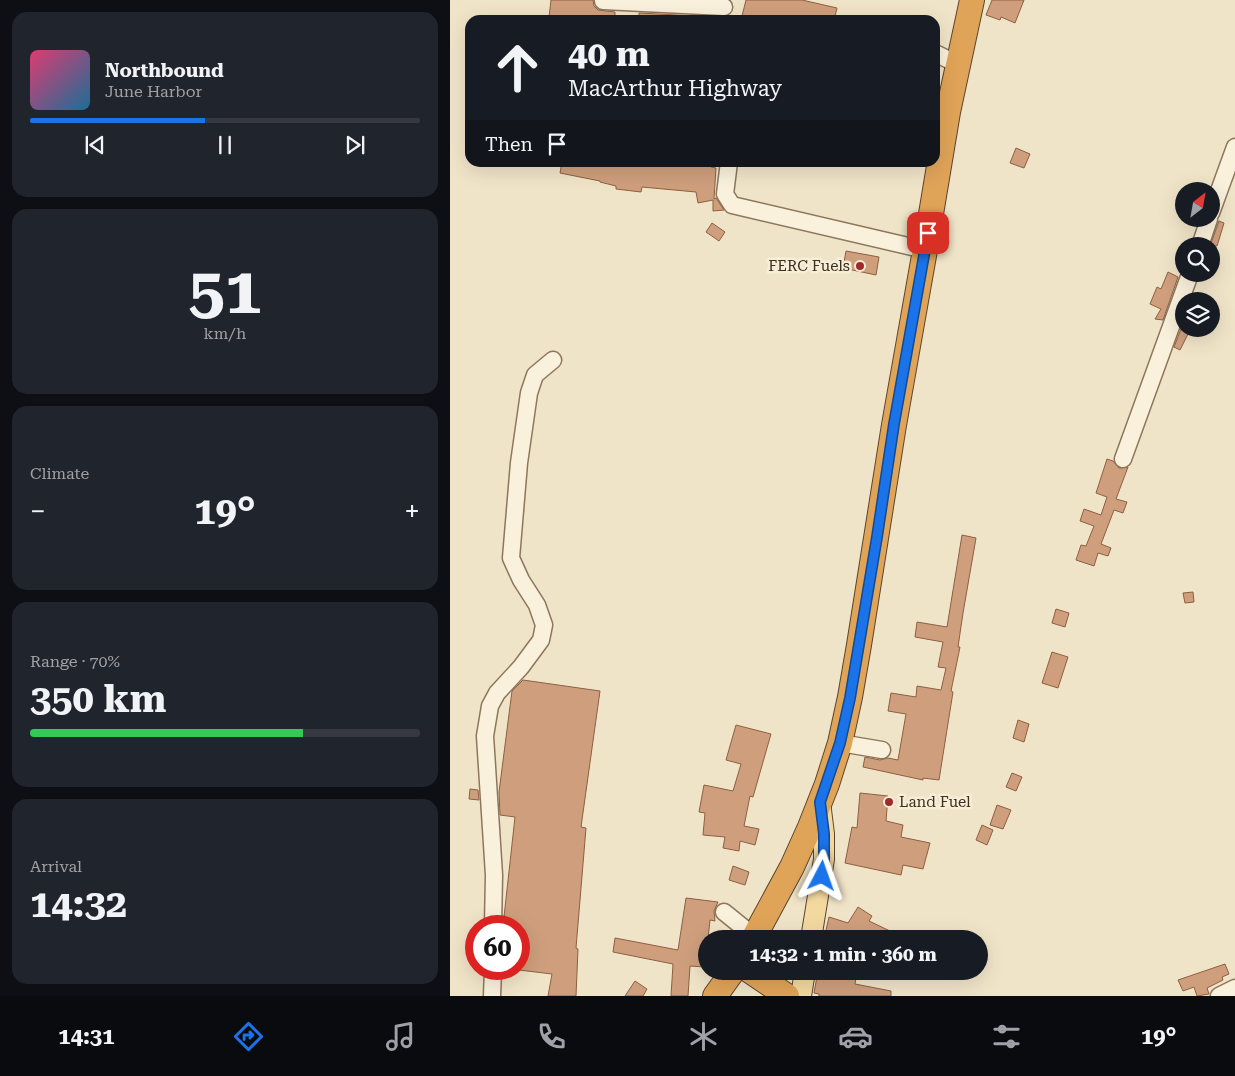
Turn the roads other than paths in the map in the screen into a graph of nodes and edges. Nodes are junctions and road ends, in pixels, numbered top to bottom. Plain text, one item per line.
1 (972, 0) edge
2 (602, 1) edge
3 (725, 9) edge
4 (940, 56) edge
5 (957, 64) junction
6 (1235, 146) edge
7 (940, 160) edge
8 (728, 167) edge
9 (939, 167) edge
10 (1220, 188) edge
11 (925, 250) junction
12 (1187, 282) edge
13 (553, 360) dead end
14 (1123, 459) dead end
15 (840, 743) junction
16 (882, 750) dead end
17 (820, 802) junction
18 (724, 912) dead end
19 (493, 915) edge
20 (745, 930) edge
21 (758, 930) edge
22 (812, 930) edge
23 (493, 980) edge
24 (727, 980) edge
25 (763, 980) edge
26 (804, 980) edge
27 (1235, 988) edge
28 (492, 996) edge
29 (715, 996) edge
30 (787, 996) edge
31 (801, 996) edge
32 (1219, 996) edge

1 - 5 highway
2 - 3 street
4 - 5 street
5 - 7 highway
6 - 10 street
8 - 11 street
9 - 11 highway
11 - 15 highway
12 - 14 street
13 - 19 street
15 - 16 street
15 - 17 highway
17 - 21 highway
17 - 22 main road
18 - 20 street
23 - 28 street
24 - 29 highway
25 - 30 highway
26 - 31 main road
27 - 32 street

